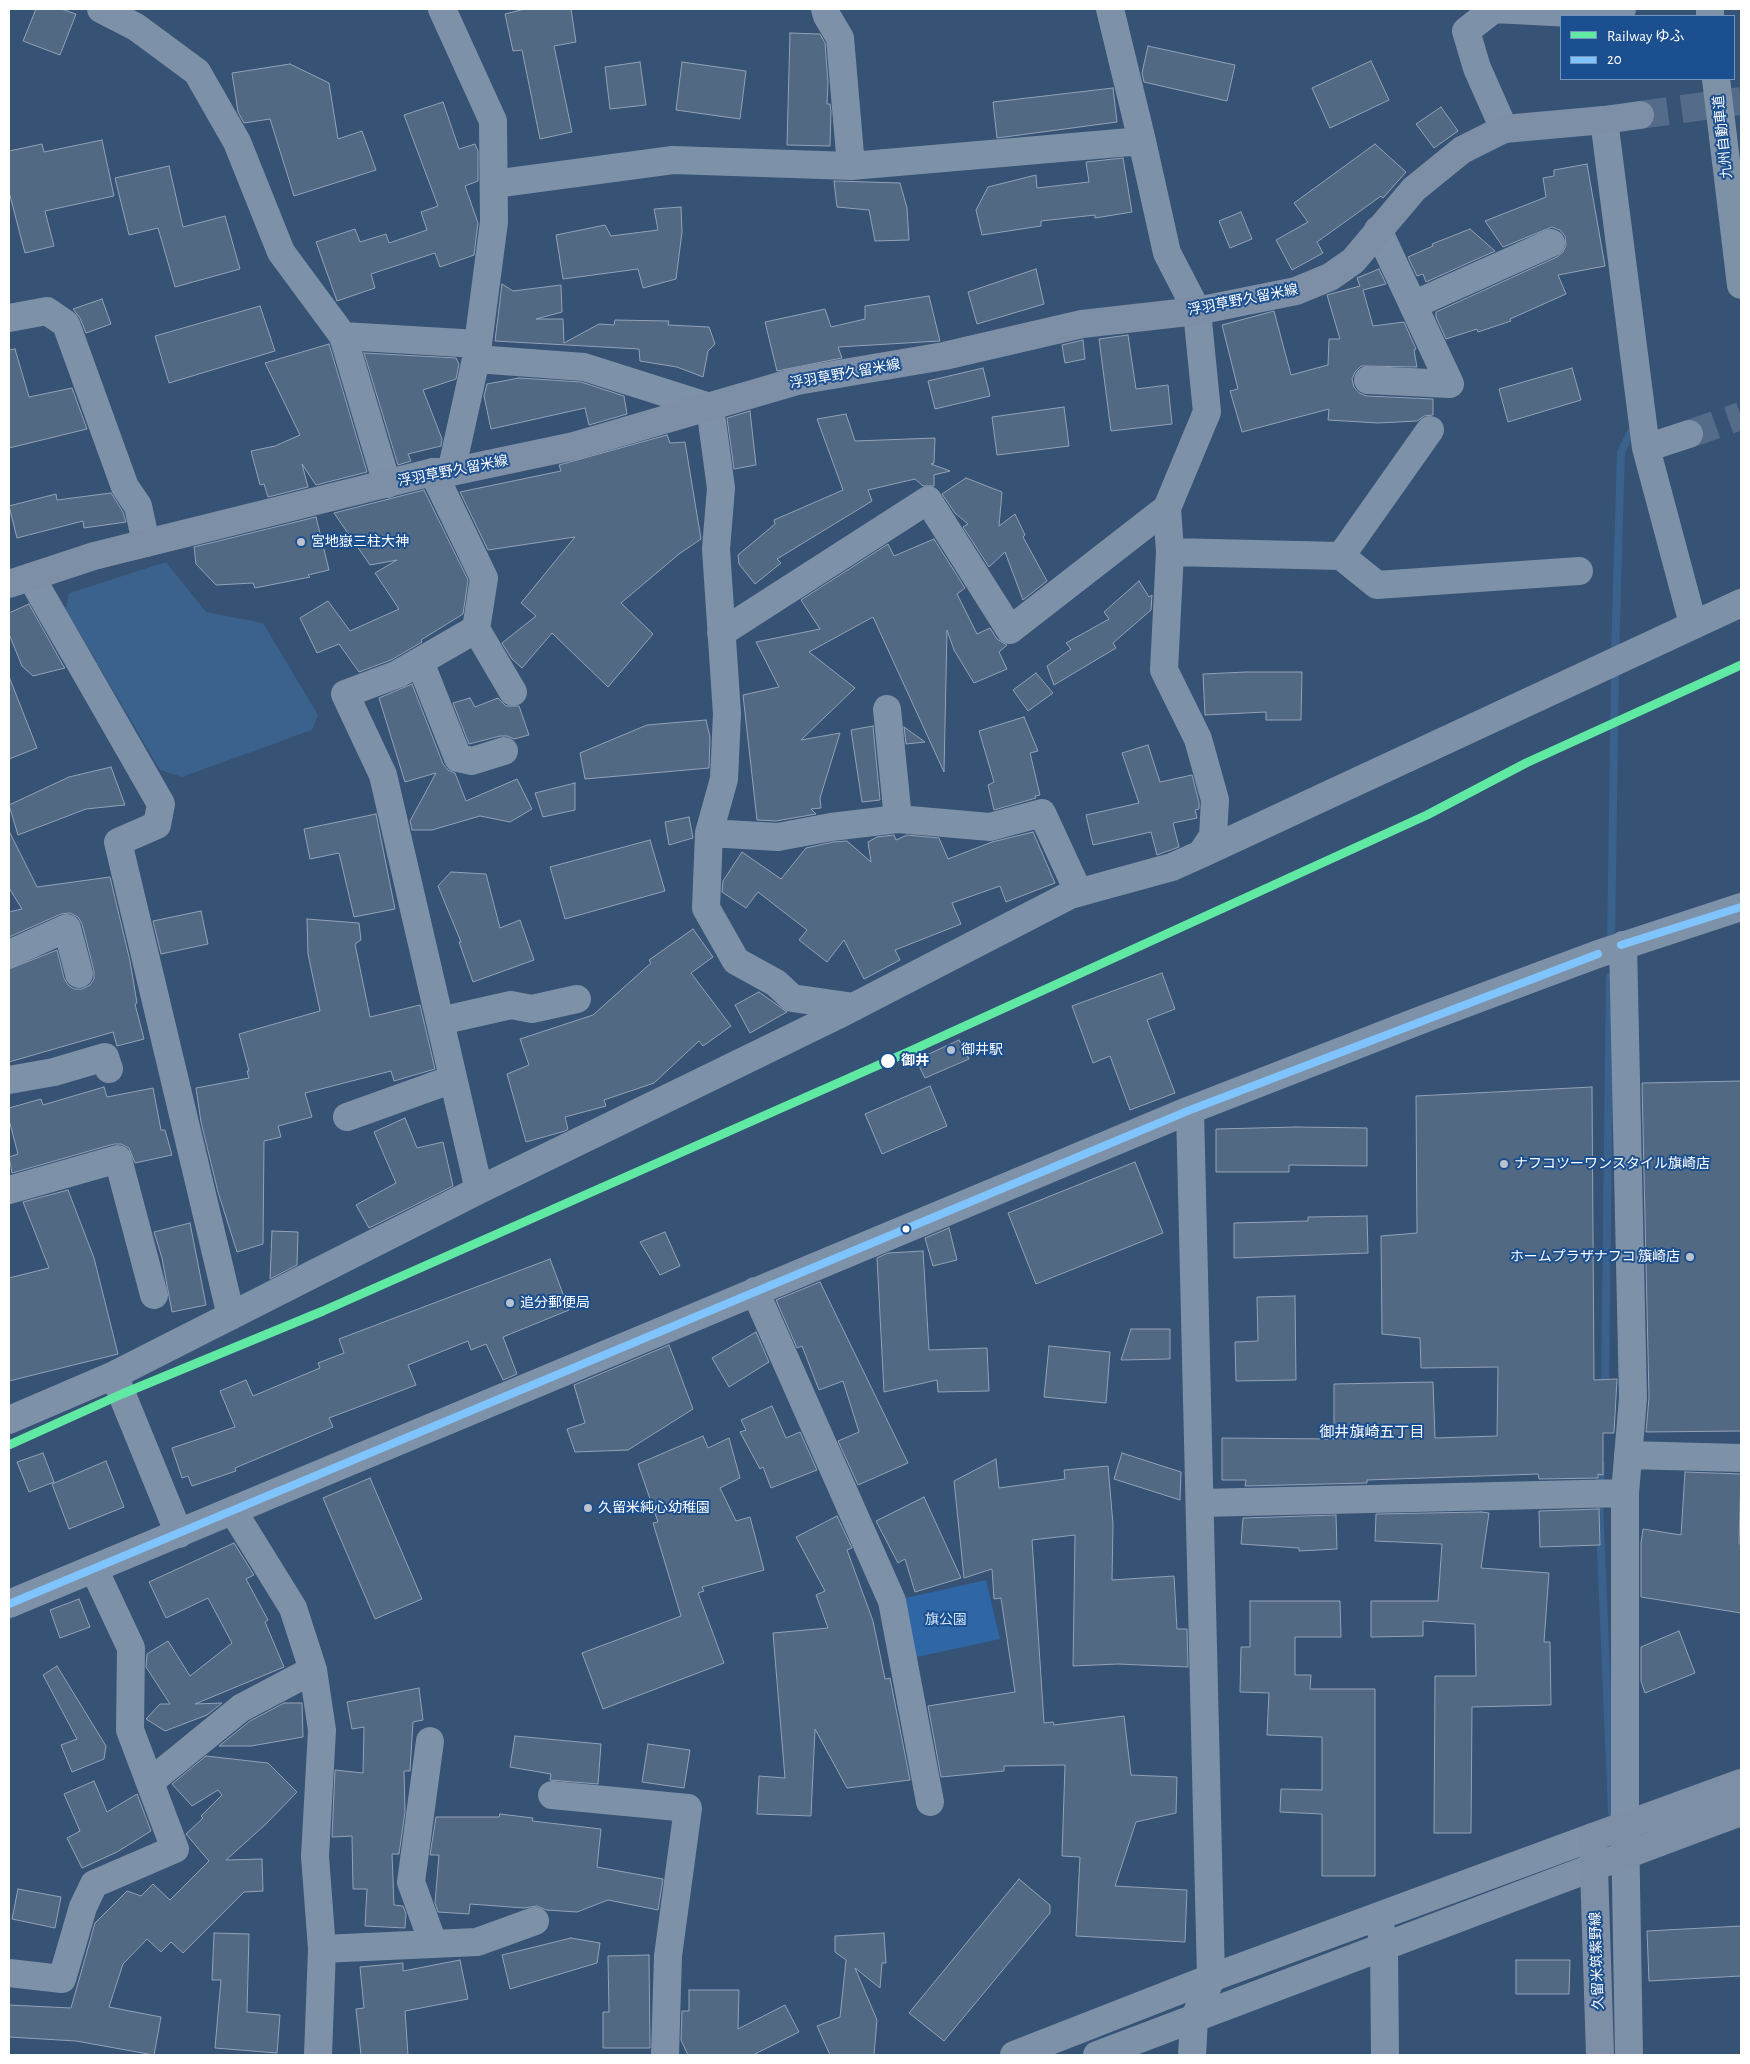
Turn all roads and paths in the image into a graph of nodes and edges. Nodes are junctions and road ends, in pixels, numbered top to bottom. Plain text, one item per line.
1 (101, 9) edge
2 (442, 9) edge
3 (825, 9) edge
4 (1110, 9) edge
5 (1622, 9) edge
6 (1716, 80) edge
7 (1640, 115) tunnel mouth
8 (1604, 120) junction
9 (1504, 129) junction
10 (1142, 141) junction
11 (851, 166) junction
12 (494, 184) junction
13 (1378, 230) junction
14 (1551, 243) dead end
15 (1741, 285) edge
16 (1413, 305) junction
17 (1197, 311) junction
18 (9, 318) edge
19 (343, 336) junction
20 (477, 352) junction
21 (1368, 380) dead end
22 (710, 407) junction
23 (1430, 430) dead end
24 (1689, 434) tunnel mouth
25 (1646, 448) junction
26 (442, 472) junction
27 (388, 484) junction
28 (1168, 508) junction
29 (146, 544) junction
30 (1170, 552) junction
31 (1341, 556) junction
32 (1579, 571) dead end
33 (20, 581) edge
34 (1741, 603) edge
35 (1693, 624) junction
36 (476, 629) junction
37 (721, 633) junction
38 (420, 662) junction
39 (513, 692) dead end
40 (887, 709) dead end
41 (504, 752) dead end
42 (898, 819) junction
43 (709, 833) junction
44 (1201, 854) junction
45 (1078, 891) junction
46 (1741, 907) edge
47 (1614, 948) junction
48 (9, 954) edge
49 (79, 974) dead end
50 (577, 999) dead end
51 (854, 1007) junction
52 (440, 1021) junction
53 (109, 1069) dead end
54 (453, 1079) junction
55 (9, 1080) edge
56 (1190, 1110) junction
57 (347, 1117) dead end
58 (9, 1190) edge
59 (478, 1190) junction
60 (755, 1291) junction
61 (154, 1296) dead end
62 (231, 1316) junction
63 (114, 1375) junction
64 (9, 1420) edge
65 (1628, 1455) junction
66 (1741, 1458) edge
67 (1625, 1493) junction
68 (1200, 1503) junction
69 (233, 1511) junction
70 (179, 1534) junction
71 (94, 1569) junction
72 (9, 1604) edge
73 (313, 1670) junction
74 (430, 1741) dead end
75 (150, 1782) junction
76 (1741, 1783) edge
77 (552, 1795) dead end
78 (930, 1802) dead end
79 (1741, 1812) edge
80 (1625, 1826) junction
81 (1593, 1837) junction
82 (1626, 1855) junction
83 (1594, 1867) junction
84 (1380, 1916) junction
85 (535, 1921) dead end
86 (433, 1942) junction
87 (1384, 1947) junction
88 (322, 1949) junction
89 (9, 1973) edge
90 (1211, 1978) junction
91 (1194, 2020) junction
92 (318, 2055) edge
93 (665, 2055) edge
94 (1014, 2055) edge
95 (1097, 2055) edge
96 (1192, 2055) edge
97 (1385, 2055) edge
98 (1600, 2055) edge
99 (1629, 2055) edge

1 - 19 street
2 - 12 street
3 - 11 street
4 - 10 street
5 - 9 street
6 - 15 highway, 九州自動車道
7 - 8 main road, 浮羽草野久留米線
8 - 9 main road, 浮羽草野久留米線
8 - 25 street
9 - 13 main road, 浮羽草野久留米線
10 - 11 street
10 - 17 street
11 - 12 street
12 - 20 street
13 - 16 street
13 - 17 main road, 浮羽草野久留米線
14 - 16 street
16 - 21 street
17 - 22 main road, 浮羽草野久留米線
17 - 28 street
18 - 29 street
19 - 20 street
19 - 27 street
20 - 22 street
20 - 26 street
22 - 26 main road, 浮羽草野久留米線
22 - 37 street
23 - 31 street
24 - 25 street
25 - 35 street
26 - 27 main road, 浮羽草野久留米線
26 - 36 street
27 - 29 main road, 浮羽草野久留米線
28 - 30 street
28 - 37 street
29 - 33 main road, 浮羽草野久留米線
30 - 31 street
30 - 44 street
31 - 32 street
33 - 62 street
34 - 35 street
35 - 44 street
36 - 38 street
36 - 39 street
37 - 43 street
38 - 41 street
38 - 52 street
40 - 42 street
42 - 43 street
42 - 45 street
43 - 51 street
44 - 45 street
45 - 51 street
46 - 47 street
47 - 56 street
47 - 65 street
48 - 49 street
50 - 52 street
51 - 59 street
52 - 54 street
53 - 55 street
54 - 57 street
54 - 59 street
56 - 60 street
56 - 68 street
58 - 61 street
59 - 62 street
60 - 69 street
60 - 78 street
62 - 63 street
63 - 64 street
63 - 70 street
65 - 66 street
65 - 67 street
67 - 68 street
67 - 80 street
68 - 90 street
69 - 70 street
69 - 73 street
70 - 71 street
71 - 72 street
71 - 75 street
73 - 75 street
73 - 88 street
74 - 86 street
75 - 89 street
76 - 80 main road
77 - 93 street
79 - 82 main road
80 - 81 main road
80 - 82 street
81 - 83 main road, 久留米筑紫野線
81 - 84 street
82 - 83 main road
82 - 99 street
83 - 87 street
83 - 98 main road, 久留米筑紫野線
84 - 87 street
84 - 90 street
85 - 86 street
86 - 88 street
87 - 91 street
87 - 97 street
88 - 92 street
90 - 91 street
90 - 94 street
91 - 95 street
91 - 96 street

